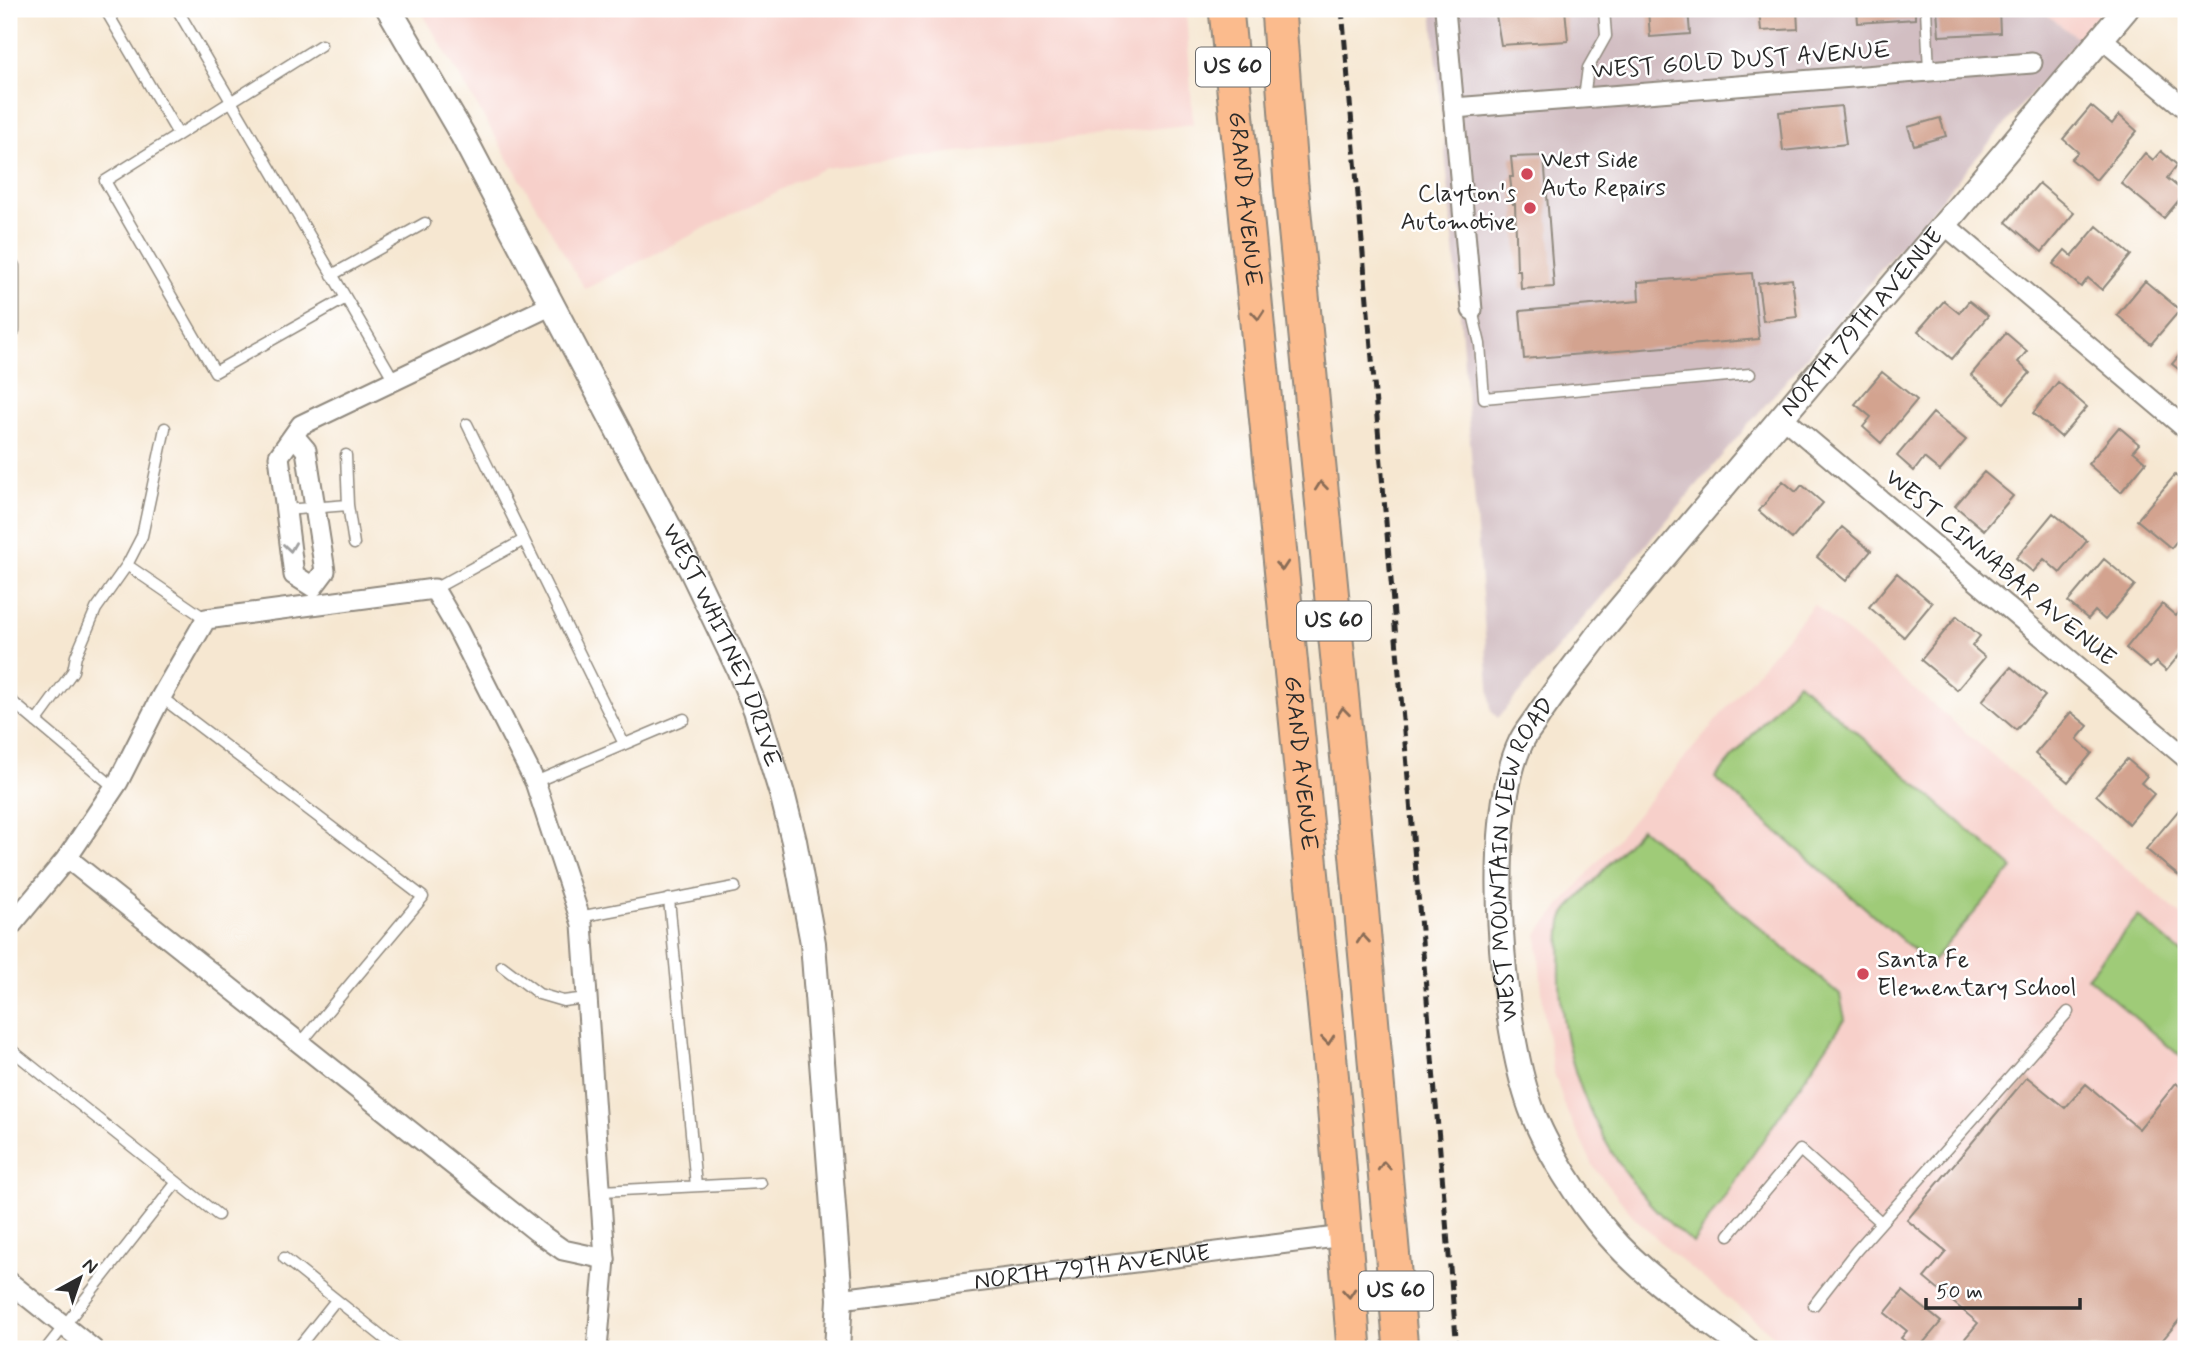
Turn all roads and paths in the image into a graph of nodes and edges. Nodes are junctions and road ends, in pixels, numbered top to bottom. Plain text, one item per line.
1 (105, 9) edge
2 (177, 9) edge
3 (389, 9) edge
4 (1226, 9) edge
5 (1278, 9) edge
6 (1445, 9) edge
7 (1604, 9) edge
8 (1926, 9) edge
9 (2126, 9) edge
10 (2101, 38) junction
11 (321, 45) dead end
12 (2032, 63) dead end
13 (1929, 71) junction
14 (1584, 98) junction
15 (230, 101) junction
16 (1454, 108) junction
17 (2186, 109) edge
18 (178, 134) junction
19 (425, 223) dead end
20 (1944, 224) junction
21 (9, 268) edge
22 (332, 275) junction
23 (346, 298) junction
24 (552, 305) junction
25 (1472, 310) joint
26 (9, 330) edge
27 (1749, 374) dead end
28 (394, 380) junction
29 (1781, 416) junction
30 (467, 424) dead end
31 (166, 428) dead end
32 (2186, 429) edge
33 (294, 436) junction
34 (346, 455) dead end
35 (348, 505) junction
36 (316, 509) junction
37 (284, 510) junction
38 (524, 540) junction
39 (354, 544) dead end
40 (127, 565) junction
41 (434, 589) junction
42 (314, 596) junction
43 (206, 619) junction
44 (1598, 635) joint
45 (161, 697) junction
46 (9, 699) edge
47 (684, 719) dead end
48 (36, 722) junction
49 (624, 744) junction
50 (2186, 758) edge
51 (535, 782) junction
52 (114, 788) junction
53 (67, 859) junction
54 (735, 887) dead end
55 (669, 899) junction
56 (579, 917) junction
57 (9, 928) edge
58 (502, 966) dead end
59 (587, 998) junction
60 (2067, 1012) dead end
61 (300, 1044) junction
62 (9, 1048) edge
63 (177, 1182) junction
64 (761, 1182) dead end
65 (696, 1186) junction
66 (601, 1191) junction
67 (218, 1215) dead end
68 (1881, 1222) junction
69 (1729, 1235) dead end
70 (1344, 1236) junction
71 (284, 1258) dead end
72 (605, 1259) junction
73 (9, 1282) edge
74 (840, 1299) junction
75 (337, 1300) junction
76 (1814, 1305) dead end
77 (65, 1327) junction
78 (46, 1349) edge
79 (93, 1349) edge
80 (297, 1349) edge
81 (398, 1349) edge
82 (597, 1349) edge
83 (838, 1349) edge
84 (1354, 1349) edge
85 (1401, 1349) edge
86 (1746, 1349) edge

1 - 18 lane
2 - 15 lane
3 - 24 street, WEST WHITNEY DRIVE
4 -> 70 highway, GRAND AVENUE / US 60
85 -> 5 highway, GRAND AVENUE / US 60
6 - 16 street
7 - 14 lane
8 - 13 lane
9 - 10 street, NORTH 79TH AVENUE
10 - 17 street
10 - 20 street, NORTH 79TH AVENUE
11 - 15 lane
12 - 13 street, WEST GOLD DUST AVENUE
13 - 14 street, WEST GOLD DUST AVENUE
14 - 16 street, WEST GOLD DUST AVENUE
15 - 18 lane
15 - 22 lane
16 - 25 street
18 - 23 lane
19 - 22 lane
20 - 29 street, NORTH 79TH AVENUE
20 - 32 street
21 - 26 street
22 - 23 lane
23 - 28 lane
24 - 28 street
24 - 74 street, WEST WHITNEY DRIVE
25 - 27 lane
28 - 33 street
29 - 44 street, NORTH 79TH AVENUE
29 - 50 street, WEST CINNABAR AVENUE
30 - 38 lane
31 - 40 lane
33 - 36 street
33 - 37 street
34 - 35 lane
35 - 36 lane
35 - 39 lane
36 - 37 lane
36 - 42 street
37 -> 42 street
38 - 41 lane
38 - 49 lane
40 - 43 lane
40 - 48 lane
41 - 42 street
41 - 51 street
42 - 43 street
43 - 45 street
44 - 86 street, WEST MOUNTAIN VIEW ROAD
45 - 52 street
45 - 61 lane
46 - 48 lane
47 - 49 lane
48 - 52 lane
49 - 51 lane
51 - 56 street
52 - 53 street
53 - 57 street
53 - 61 street
54 - 55 lane
55 - 56 lane
55 - 65 lane
56 - 59 street
58 - 59 lane
59 - 66 street
60 - 68 lane
61 - 72 street
62 - 63 lane
63 - 67 lane
63 - 77 lane
64 - 65 lane
65 - 66 lane
66 - 72 street
68 - 69 lane
68 - 76 lane
70 - 74 street, NORTH 79TH AVENUE
70 -> 84 highway, GRAND AVENUE / US 60
71 - 75 lane
72 - 82 street
73 - 77 street
74 - 83 street, WEST WHITNEY DRIVE
75 - 80 lane
75 - 81 lane
77 - 78 lane
77 - 79 street

